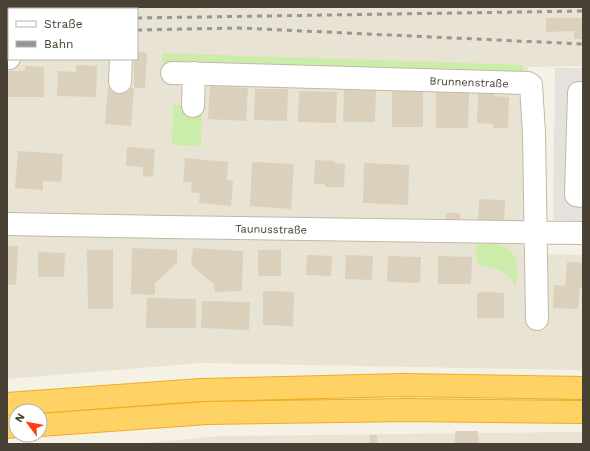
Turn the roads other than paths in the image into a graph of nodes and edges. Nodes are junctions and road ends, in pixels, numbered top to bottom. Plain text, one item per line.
1 (64, 7) edge
2 (7, 8) edge
3 (121, 60) edge
4 (172, 73) dead end
5 (194, 73) junction
6 (120, 82) dead end
7 (583, 94) edge
8 (192, 106) dead end
9 (583, 196) edge
10 (7, 224) edge
11 (535, 231) junction
12 (583, 233) edge
13 (537, 319) dead end
14 (583, 388) edge
15 (7, 404) edge
16 (583, 412) edge
17 (48, 424) edge

1 - 2 street
3 - 6 street
4 - 5 street, Brunnenstraße
5 - 8 street
5 - 11 street, Brunnenstraße
7 - 9 street
10 - 11 street, Taunusstraße
11 - 12 street, Taunusstraße
11 - 13 street, Brunnenstraße
14 - 15 highway
16 - 17 highway

